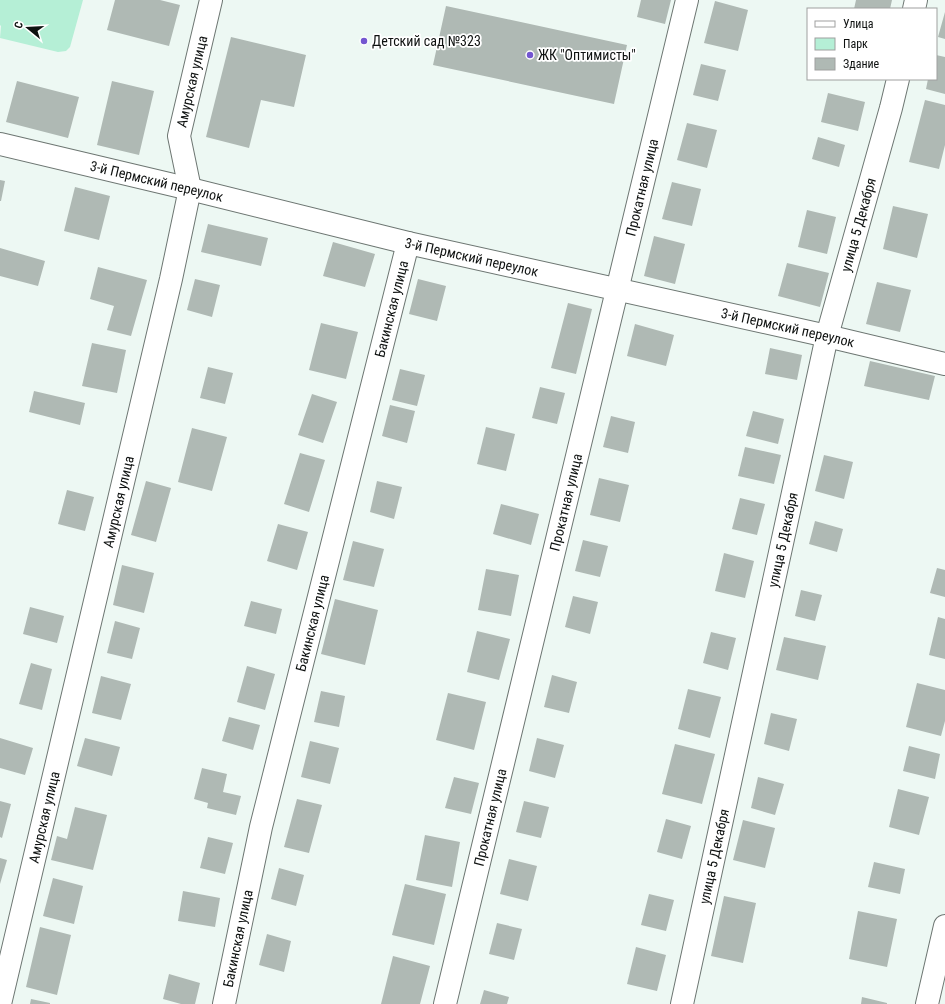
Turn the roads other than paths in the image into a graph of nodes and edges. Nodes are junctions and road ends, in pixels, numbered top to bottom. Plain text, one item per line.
1 (211, 0) edge
2 (688, 0) edge
3 (898, 80) edge
4 (0, 144) edge
5 (190, 189) junction
6 (408, 243) junction
7 (618, 290) junction
8 (827, 336) junction
9 (945, 364) edge
10 (945, 926) edge
11 (0, 1004) edge
12 (224, 1004) edge
13 (445, 1004) edge
14 (682, 1004) edge
15 (927, 1004) edge

1 - 5 street, Амурская улица
2 - 7 street, Прокатная улица
3 - 8 street, улица 5 Декабря
4 - 5 street, 3-й Пермский переулок
5 - 6 street, 3-й Пермский переулок
5 - 11 street, Амурская улица
6 - 7 street, 3-й Пермский переулок
6 - 12 street, Бакинская улица
7 - 8 street, 3-й Пермский переулок
7 - 13 street, Прокатная улица
8 - 9 street, 3-й Пермский переулок
8 - 14 street, улица 5 Декабря
10 - 15 street

